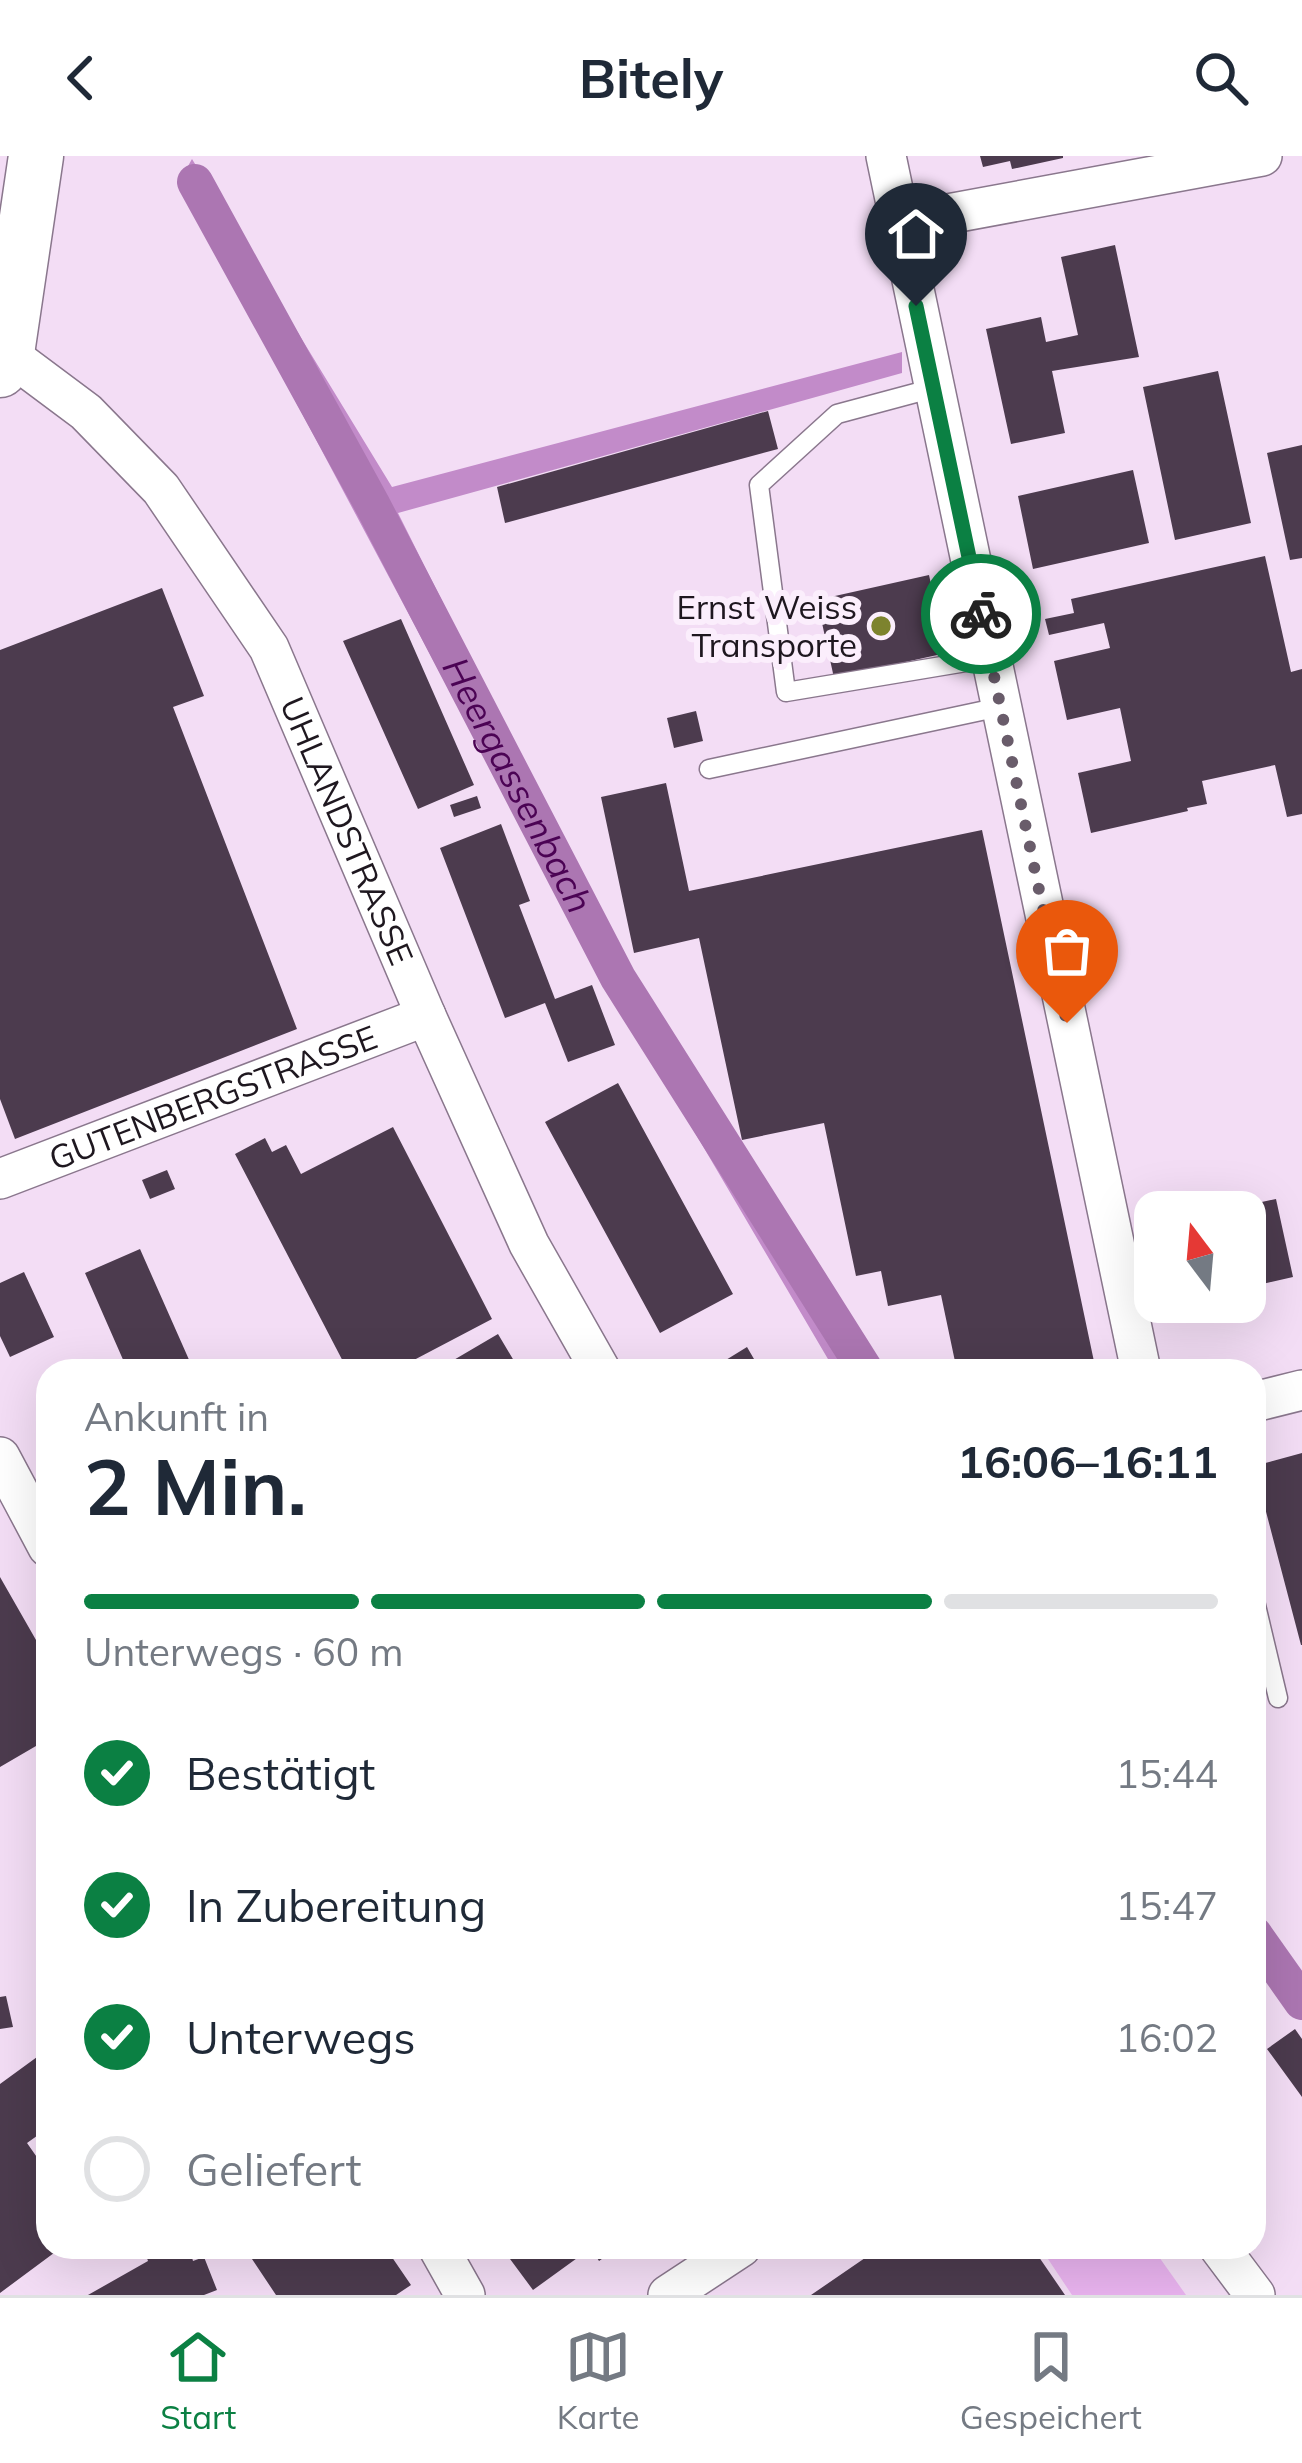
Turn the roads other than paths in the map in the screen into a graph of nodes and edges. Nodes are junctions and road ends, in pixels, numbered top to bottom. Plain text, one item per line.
1 (36, 156) edge
2 (886, 156) edge
3 (1262, 156) edge
4 (899, 223) junction
5 (4, 362) edge
6 (934, 388) junction
7 (990, 658) junction
8 (1000, 707) junction
9 (709, 769) dead end
10 (426, 1016) junction
11 (0, 1179) edge
12 (594, 1359) edge
13 (1138, 1359) edge
14 (1302, 1390) edge
15 (1266, 1399) edge
16 (0, 1456) edge
17 (36, 1524) edge
18 (1266, 1648) edge
19 (1278, 1698) dead end
20 (445, 2259) edge
21 (723, 2259) edge
22 (1229, 2259) edge
23 (465, 2295) edge
24 (668, 2295) edge
25 (1255, 2295) edge

1 - 5 main road
2 - 4 street
3 - 4 street
4 - 6 street
5 - 10 street, UHLANDSTRASSE
6 - 7 street
6 - 7 lane
7 - 8 street
8 - 9 lane
8 - 13 street
10 - 11 street, GUTENBERGSTRASSE
10 - 12 street, UHLANDSTRASSE
14 - 15 street
16 - 17 street
18 - 19 lane
20 - 23 street
21 - 24 street
22 - 25 street

